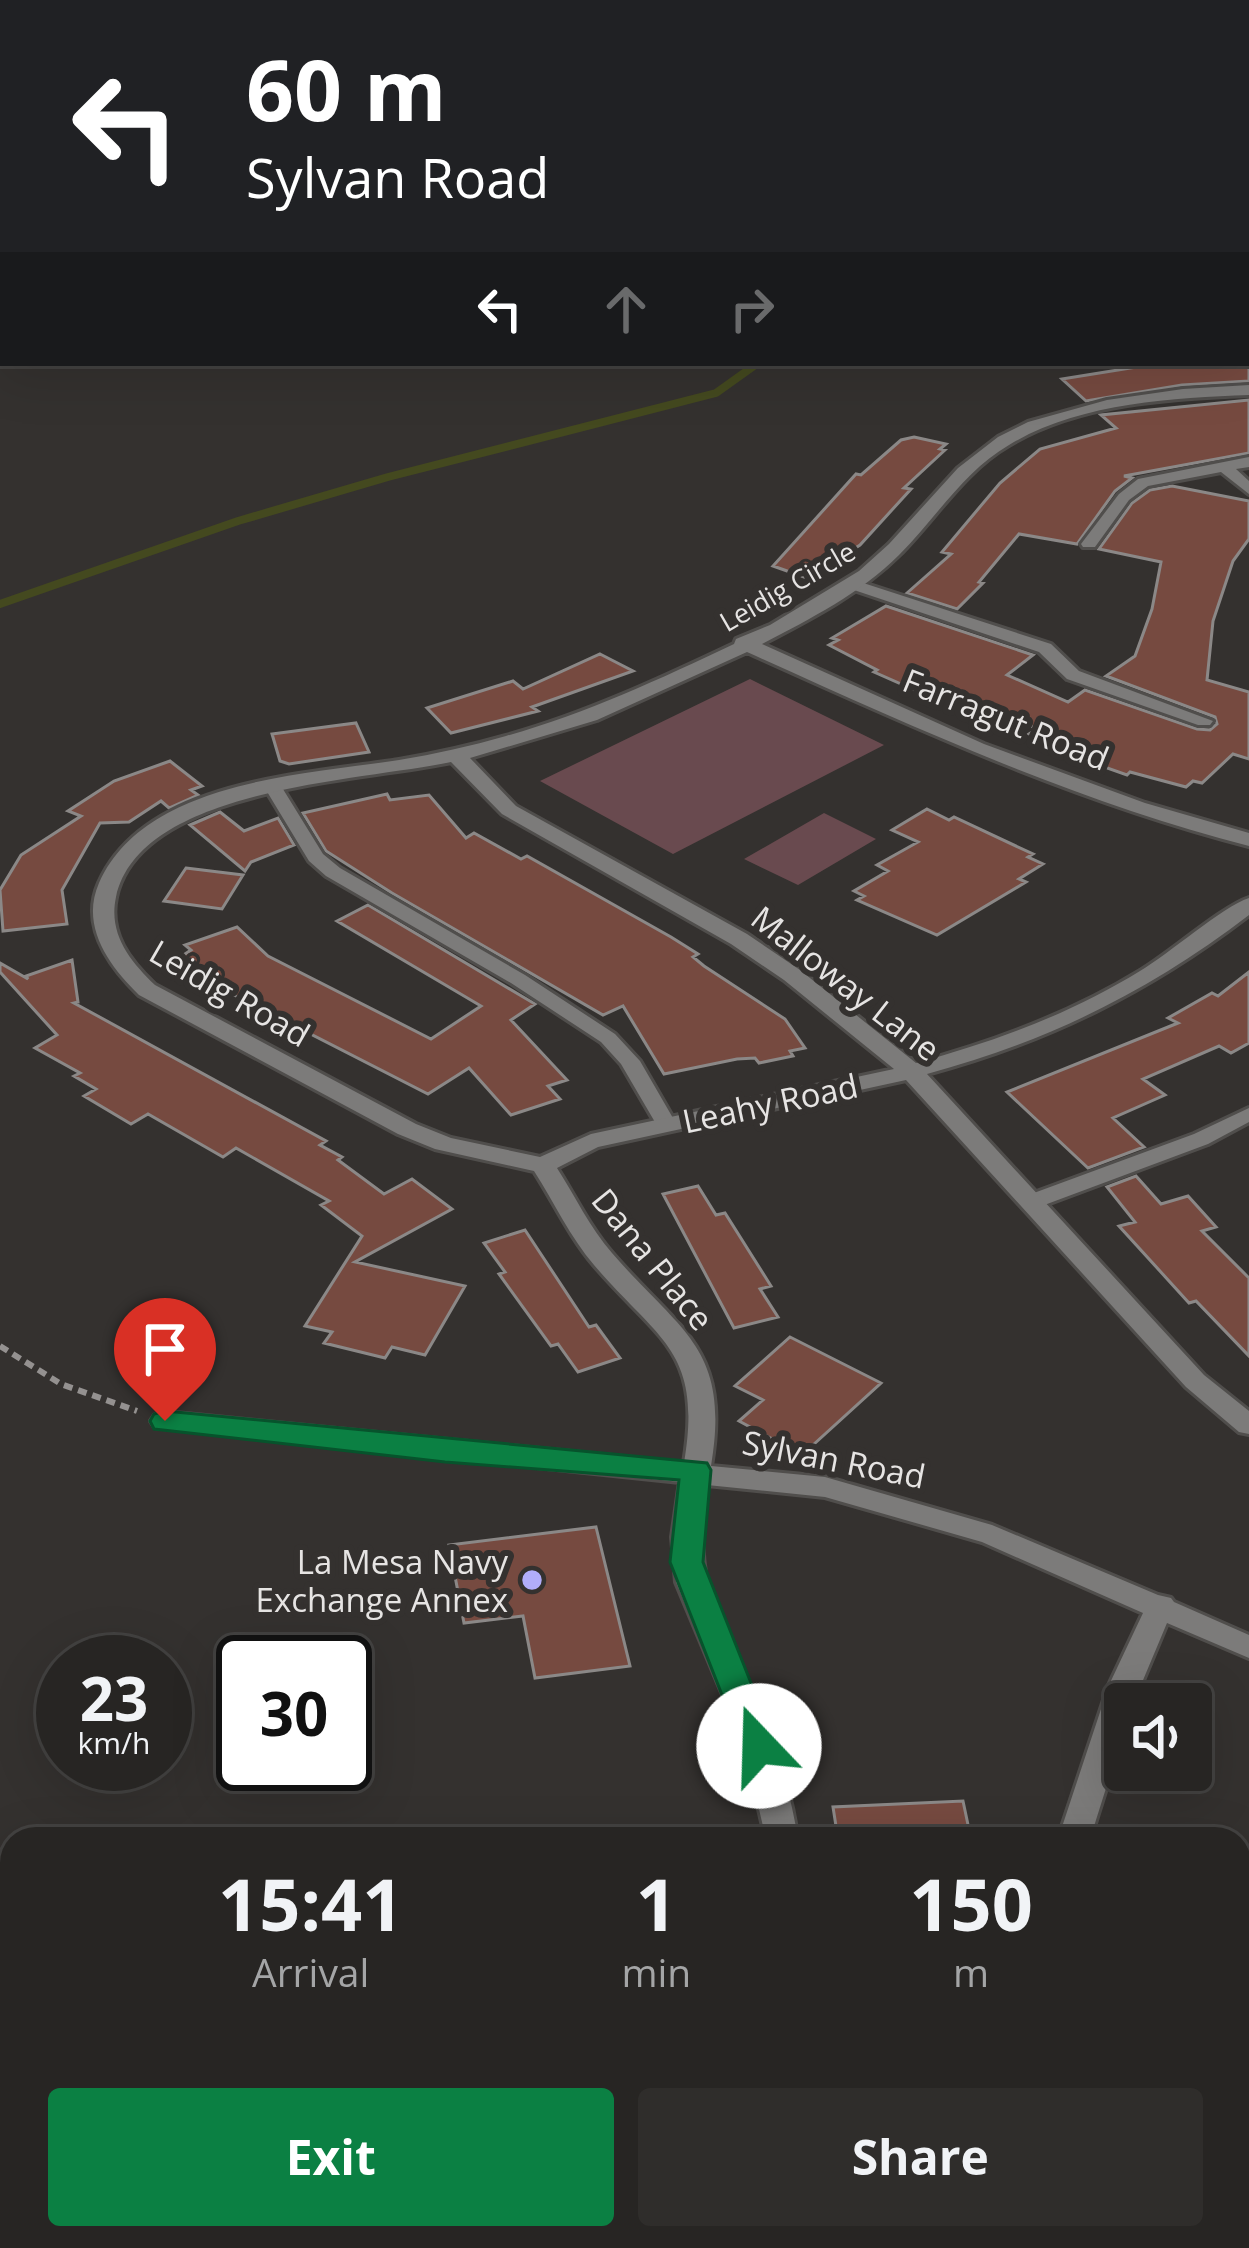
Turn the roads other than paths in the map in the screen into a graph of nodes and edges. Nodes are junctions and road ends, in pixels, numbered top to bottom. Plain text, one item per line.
1 (1249, 390) edge
2 (1249, 462) edge
3 (1224, 466) junction
4 (1249, 489) edge
5 (1089, 544) dead end
6 (851, 584) junction
7 (743, 643) junction
8 (1204, 721) dead end
9 (456, 755) junction
10 (272, 785) junction
11 (1249, 840) edge
12 (1249, 905) edge
13 (913, 1072) junction
14 (1249, 1114) edge
15 (666, 1125) junction
16 (543, 1165) junction
17 (1031, 1202) junction
18 (165, 1421) road end
19 (1249, 1425) edge
20 (696, 1470) junction
21 (1161, 1605) junction
22 (1249, 1647) edge
23 (779, 1827) edge
24 (1078, 1827) edge

1 - 6 street, Leidig Circle
2 - 3 lane
3 - 4 lane
3 - 5 lane
6 - 7 street, Leidig Circle
6 - 8 lane
7 - 9 street, Leidig Circle
7 - 11 street, Farragut Road
9 - 10 street, Leidig Road
9 - 13 street, Malloway Lane
10 - 15 lane
10 - 16 street, Leidig Road
12 - 13 street, Leahy Road
13 - 15 street, Leahy Road
13 - 17 street, Malloway Lane
14 - 17 lane
15 - 16 street, Leahy Road
16 - 20 street, Dana Place
17 - 19 street, Malloway Lane
18 - 20 street, Sylvan Road
20 - 21 street, Sylvan Road
20 - 23 street
21 - 22 street, Sylvan Road
21 - 24 street

